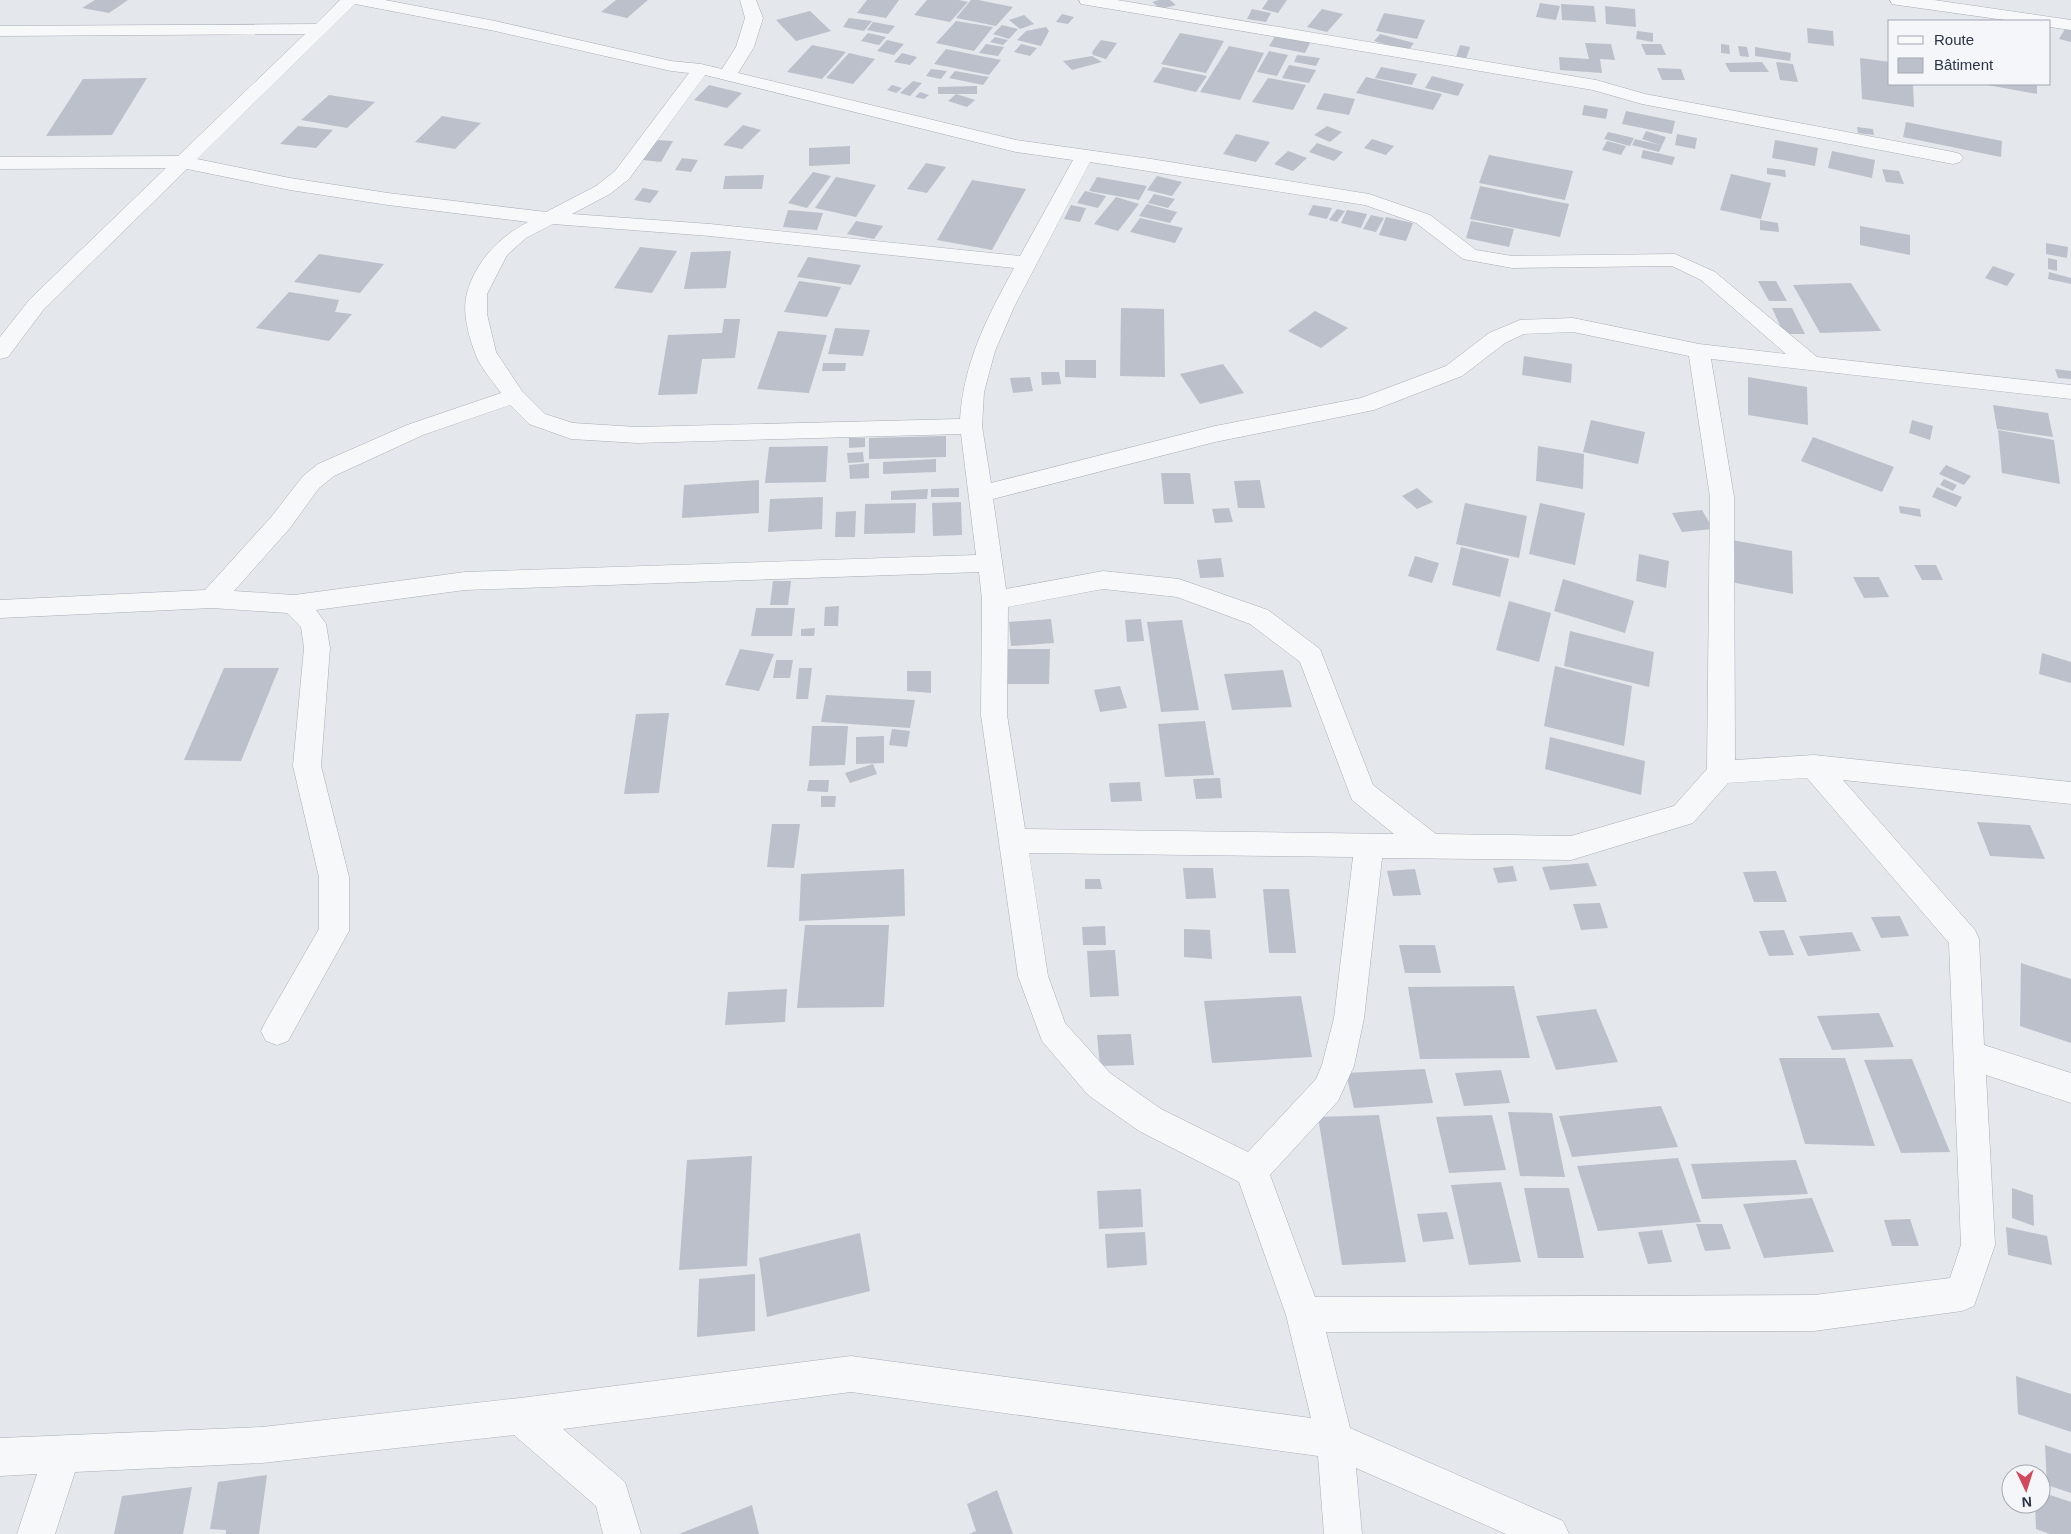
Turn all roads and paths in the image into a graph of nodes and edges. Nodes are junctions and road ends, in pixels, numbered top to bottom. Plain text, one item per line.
1 (350, 0) edge
2 (358, 0) edge
3 (748, 0) edge
4 (1087, 0) edge
5 (1898, 0) edge
6 (2039, 20) edge
7 (2051, 22) edge
8 (2071, 25) edge
9 (319, 29) junction
10 (0, 31) edge
11 (701, 69) junction
12 (727, 75) junction
13 (1084, 156) junction
14 (1953, 158) dead end
15 (183, 162) junction
16 (0, 163) edge
17 (548, 218) junction
18 (1026, 263) junction
19 (1699, 351) junction
20 (0, 352) edge
21 (1812, 364) junction
22 (2071, 392) edge
23 (514, 396) junction
24 (972, 426) junction
25 (981, 494) junction
26 (990, 563) junction
27 (212, 600) junction
28 (995, 600) junction
29 (294, 604) junction
30 (0, 609) edge
31 (1814, 766) junction
32 (1721, 772) junction
33 (2071, 793) edge
34 (1014, 842) junction
35 (1369, 846) junction
36 (1430, 846) junction
37 (277, 1031) dead end
38 (1969, 1055) junction
39 (2071, 1088) edge
40 (1252, 1172) junction
41 (1304, 1315) junction
42 (520, 1416) junction
43 (1334, 1440) junction
44 (62, 1453) junction
45 (0, 1457) edge
46 (36, 1534) edge
47 (622, 1534) edge
48 (1343, 1534) edge
49 (1550, 1534) edge

1 - 9 street
2 - 11 street
3 - 12 street
4 - 14 street
5 - 6 street
7 - 8 street
9 - 10 street
9 - 15 street
11 - 12 street
11 - 17 street
12 - 13 street
13 - 18 street
13 - 21 street
15 - 16 street
15 - 17 street
15 - 20 street
17 - 18 street
17 - 23 street
18 - 24 street
19 - 21 street
19 - 25 street
19 - 32 street
21 - 22 street
23 - 24 street
23 - 27 street
24 - 25 street
25 - 26 street
26 - 28 street
26 - 29 street
27 - 29 street
27 - 30 street
28 - 34 street
28 - 36 street
29 - 37 street
31 - 32 street
31 - 33 street
31 - 38 street
32 - 36 street
34 - 35 street
34 - 40 street
35 - 36 street
35 - 40 street
38 - 39 street
38 - 41 street
40 - 41 street
41 - 43 street
42 - 43 street
42 - 44 street
42 - 47 street
43 - 48 street
43 - 49 street
44 - 45 street
44 - 46 street

